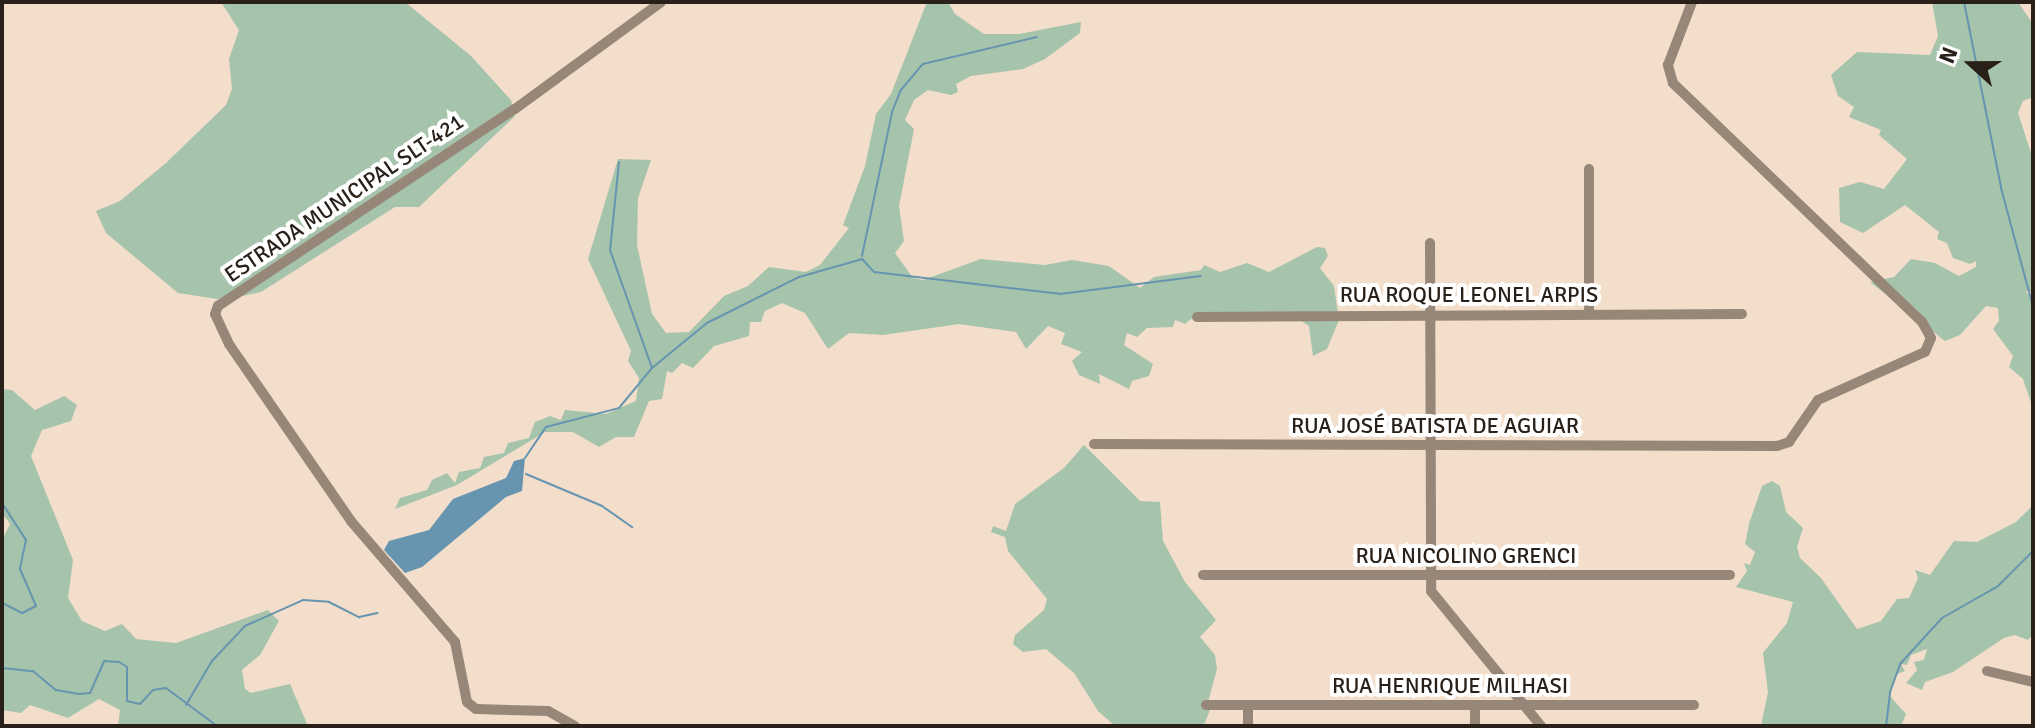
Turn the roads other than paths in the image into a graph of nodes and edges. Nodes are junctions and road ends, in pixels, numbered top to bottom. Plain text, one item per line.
1 (661, 2) edge
2 (1692, 2) edge
3 (1589, 169) dead end
4 (1430, 243) dead end
5 (1589, 314) junction
6 (1742, 314) dead end
7 (1434, 316) junction
8 (1197, 317) dead end
9 (1094, 444) dead end
10 (1432, 446) junction
11 (1203, 575) dead end
12 (1730, 575) dead end
13 (1432, 577) junction
14 (1987, 671) dead end
15 (2033, 682) edge
16 (1206, 705) dead end
17 (1475, 705) junction
18 (1694, 705) dead end
19 (1248, 706) junction
20 (1526, 706) junction
21 (575, 726) edge
22 (1248, 726) edge
23 (1475, 726) edge
24 (1541, 726) edge

1 - 21 street, ESTRADA MUNICIPAL SLT-421
2 - 10 street, RUA JOSÉ BATISTA DE AGUIAR
3 - 5 street
4 - 7 street
5 - 6 street, RUA ROQUE LEONEL ARPIS
5 - 7 street, RUA ROQUE LEONEL ARPIS
7 - 8 street, RUA ROQUE LEONEL ARPIS
7 - 10 street
9 - 10 street, RUA JOSÉ BATISTA DE AGUIAR
10 - 13 street
11 - 13 street, RUA NICOLINO GRENCI
12 - 13 street, RUA NICOLINO GRENCI
13 - 20 street
14 - 15 street
16 - 19 street, RUA HENRIQUE MILHASI
17 - 19 street, RUA HENRIQUE MILHASI
17 - 20 street, RUA HENRIQUE MILHASI
17 - 23 street
18 - 20 street, RUA HENRIQUE MILHASI
19 - 22 street
20 - 24 street

